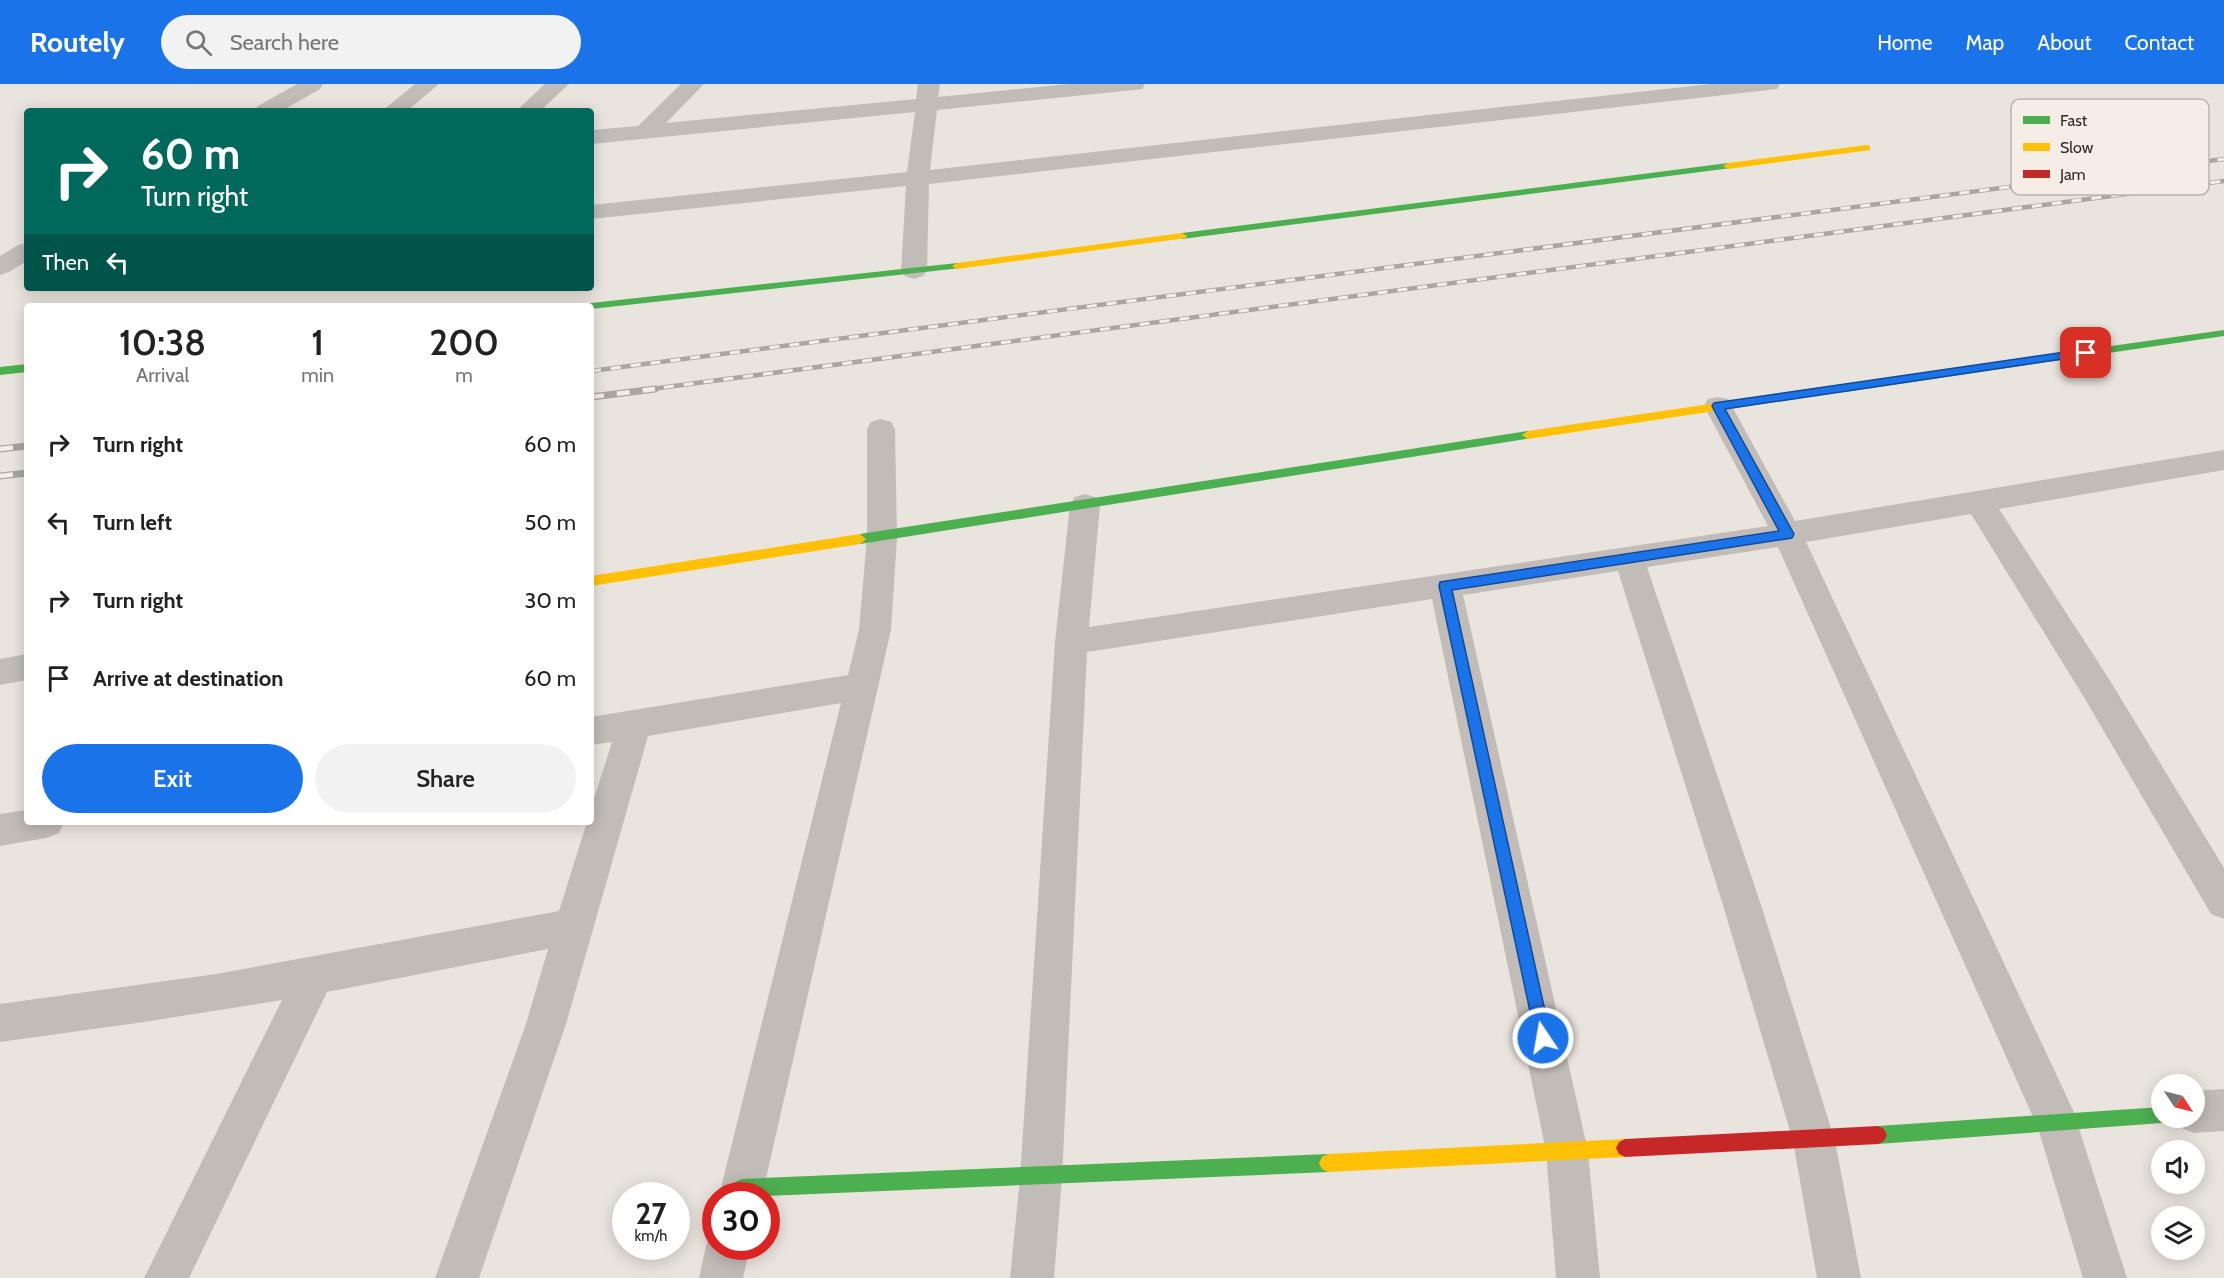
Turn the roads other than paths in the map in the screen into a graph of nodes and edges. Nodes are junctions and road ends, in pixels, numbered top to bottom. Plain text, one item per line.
1 (312, 84) edge
2 (428, 84) edge
3 (558, 84) edge
4 (693, 84) edge
5 (1134, 84) edge
6 (1769, 84) edge
7 (928, 95) edge
8 (271, 108) edge
9 (397, 108) edge
10 (530, 108) edge
11 (644, 132) junction
12 (594, 137) edge
13 (1867, 148) dead end
14 (918, 178) junction
15 (594, 212) edge
16 (19, 254) edge
17 (0, 267) edge
18 (914, 271) junction
19 (0, 272) edge
20 (594, 306) edge
21 (2224, 333) edge
22 (24, 368) edge
23 (0, 371) edge
24 (1718, 406) junction
25 (881, 429) dead end
26 (2224, 460) edge
27 (1979, 502) junction
28 (1085, 505) junction
29 (1787, 534) junction
30 (882, 537) junction
31 (1629, 558) junction
32 (594, 581) edge
33 (1445, 586) junction
34 (1071, 642) junction
35 (24, 668) edge
36 (0, 672) edge
37 (862, 686) junction
38 (634, 724) junction
39 (594, 731) edge
40 (29, 825) edge
41 (0, 830) edge
42 (2224, 902) edge
43 (573, 926) junction
44 (314, 976) junction
45 (0, 1023) edge
46 (2224, 1110) edge
47 (2205, 1111) edge
48 (2151, 1116) edge
49 (2058, 1125) junction
50 (1814, 1141) junction
51 (1567, 1151) junction
52 (1041, 1178) junction
53 (743, 1182) edge
54 (780, 1190) edge
55 (725, 1260) edge
56 (166, 1278) edge
57 (457, 1278) edge
58 (721, 1278) edge
59 (1032, 1278) edge
60 (1578, 1278) edge
61 (1839, 1278) edge
62 (2105, 1278) edge

1 - 8 street
2 - 9 street
3 - 10 street
4 - 11 street
5 - 7 street
6 - 14 street
7 - 11 street
7 - 14 street
11 - 12 street
13 - 18 street
14 - 15 street
14 - 18 street
16 - 17 street
16 - 19 street
18 - 20 street
21 - 24 street
22 - 23 street
24 - 28 street
24 - 29 street
25 - 30 street
26 - 27 street
27 - 29 street
27 - 42 street
28 - 30 street
28 - 34 street
29 - 31 street
29 - 49 street
30 - 32 street
30 - 37 street
31 - 33 street
31 - 50 street
33 - 34 street
33 - 51 street
34 - 52 street
35 - 36 street
37 - 38 street
37 - 53 street
38 - 39 street
38 - 43 street
40 - 41 street
43 - 44 street
43 - 57 street
44 - 45 street
44 - 56 street
46 - 47 street
48 - 49 street
49 - 50 street
49 - 62 street
50 - 51 street
50 - 61 street
51 - 52 street
51 - 60 street
52 - 54 street
52 - 59 street
55 - 58 street

